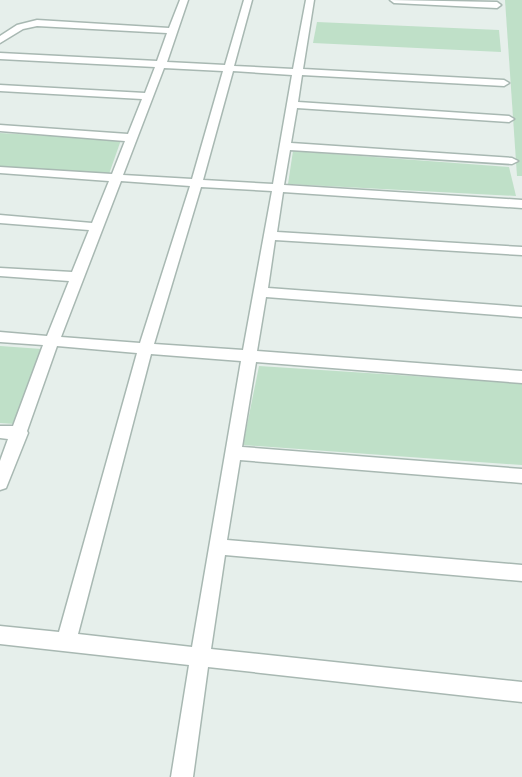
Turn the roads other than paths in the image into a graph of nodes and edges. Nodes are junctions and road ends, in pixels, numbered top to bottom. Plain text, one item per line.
1 (184, 0) edge
2 (248, 0) edge
3 (310, 0) edge
4 (394, 0) edge
5 (497, 5) dead end
6 (174, 31) junction
7 (0, 40) edge
8 (0, 56) edge
9 (161, 64) junction
10 (229, 67) junction
11 (299, 72) junction
12 (504, 83) dead end
13 (0, 88) edge
14 (148, 96) junction
15 (292, 105) junction
16 (508, 119) dead end
17 (0, 128) edge
18 (131, 138) junction
19 (284, 146) junction
20 (512, 161) dead end
21 (0, 170) edge
22 (116, 179) junction
23 (196, 184) junction
24 (277, 188) junction
25 (522, 204) edge
26 (0, 219) edge
27 (97, 227) junction
28 (270, 236) junction
29 (522, 251) edge
30 (0, 272) edge
31 (77, 277) junction
32 (261, 292) junction
33 (522, 312) edge
34 (0, 337) edge
35 (52, 341) junction
36 (145, 349) junction
37 (249, 357) junction
38 (522, 376) edge
39 (0, 432) edge
40 (20, 433) junction
41 (233, 453) junction
42 (522, 476) edge
43 (0, 483) edge
44 (217, 547) junction
45 (522, 572) edge
46 (0, 635) edge
47 (66, 642) junction
48 (200, 658) junction
49 (522, 692) edge
50 (182, 777) edge

1 - 6 street
2 - 10 street
3 - 11 street
4 - 5 street
6 - 7 street
6 - 9 street
8 - 9 street
9 - 10 street
9 - 14 street
10 - 11 street
10 - 23 street
11 - 12 street
11 - 15 street
13 - 14 street
14 - 18 street
15 - 16 street
15 - 19 street
17 - 18 street
18 - 22 street
19 - 20 street
19 - 24 street
21 - 22 street
22 - 23 street
22 - 27 street
23 - 24 street
23 - 36 street
24 - 25 street
24 - 28 street
26 - 27 street
27 - 31 street
28 - 29 street
28 - 32 street
30 - 31 street
31 - 35 street
32 - 33 street
32 - 37 street
34 - 35 street
35 - 36 street
35 - 40 street
36 - 37 street
36 - 47 street
37 - 38 street
37 - 41 street
39 - 40 street
40 - 43 street
41 - 42 street
41 - 44 street
44 - 45 street
44 - 48 street
46 - 47 street
47 - 48 street
48 - 49 street
48 - 50 street

